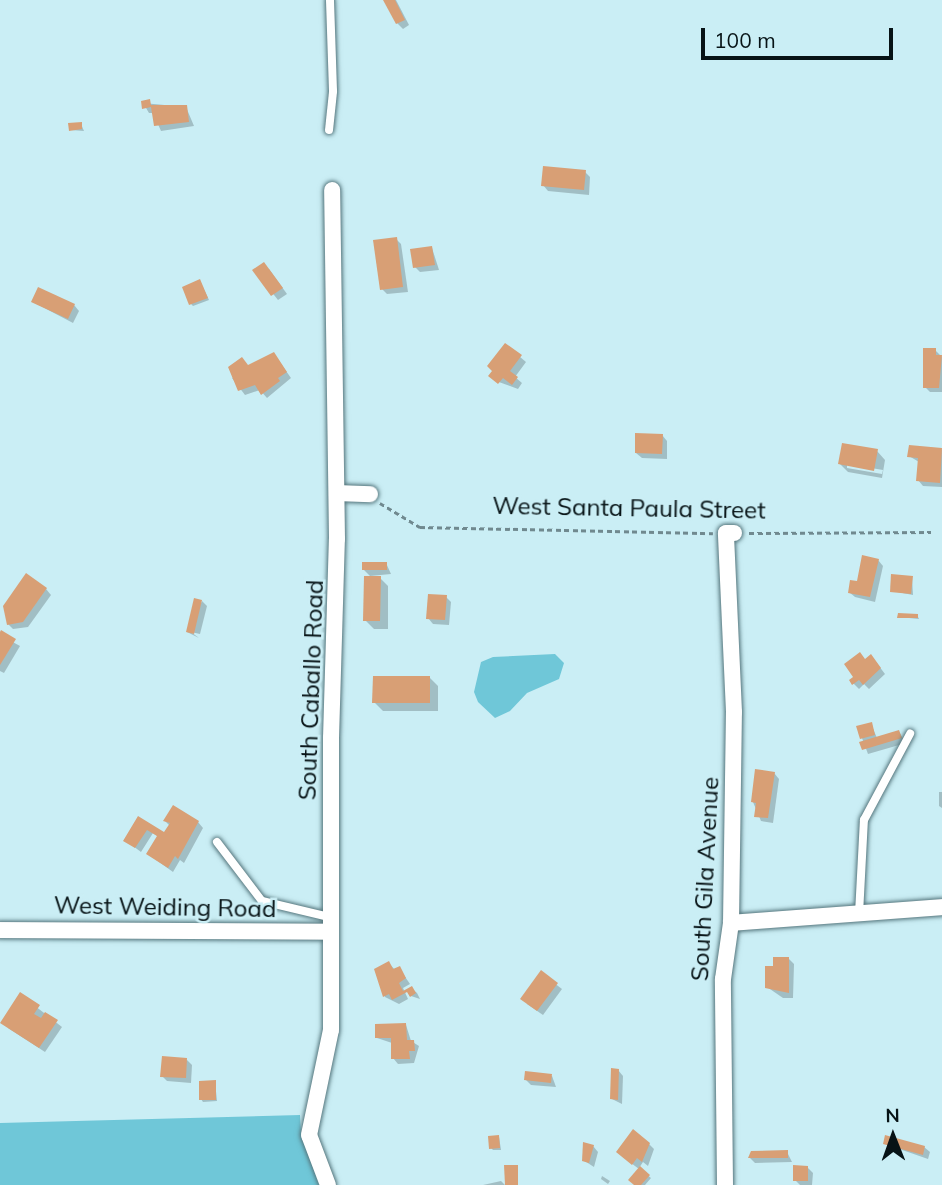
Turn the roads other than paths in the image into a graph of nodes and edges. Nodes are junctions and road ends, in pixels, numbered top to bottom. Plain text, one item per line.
1 (330, 0) edge
2 (329, 130) dead end
3 (332, 190) dead end
4 (337, 493) junction
5 (370, 494) road end
6 (730, 533) road end
7 (910, 734) dead end
8 (217, 842) dead end
9 (942, 907) edge
10 (859, 914) junction
11 (731, 923) junction
12 (329, 925) junction
13 (0, 930) edge
14 (328, 1185) edge
15 (725, 1185) edge

1 - 2 lane
3 - 4 street, South Caballo Road
4 - 5 street
4 - 12 street, South Caballo Road
6 - 11 street, South Gila Avenue
7 - 10 lane
8 - 12 lane
9 - 10 street
10 - 11 street
11 - 15 street, South Gila Avenue
12 - 13 street, West Weiding Road
12 - 14 street, South Caballo Road

